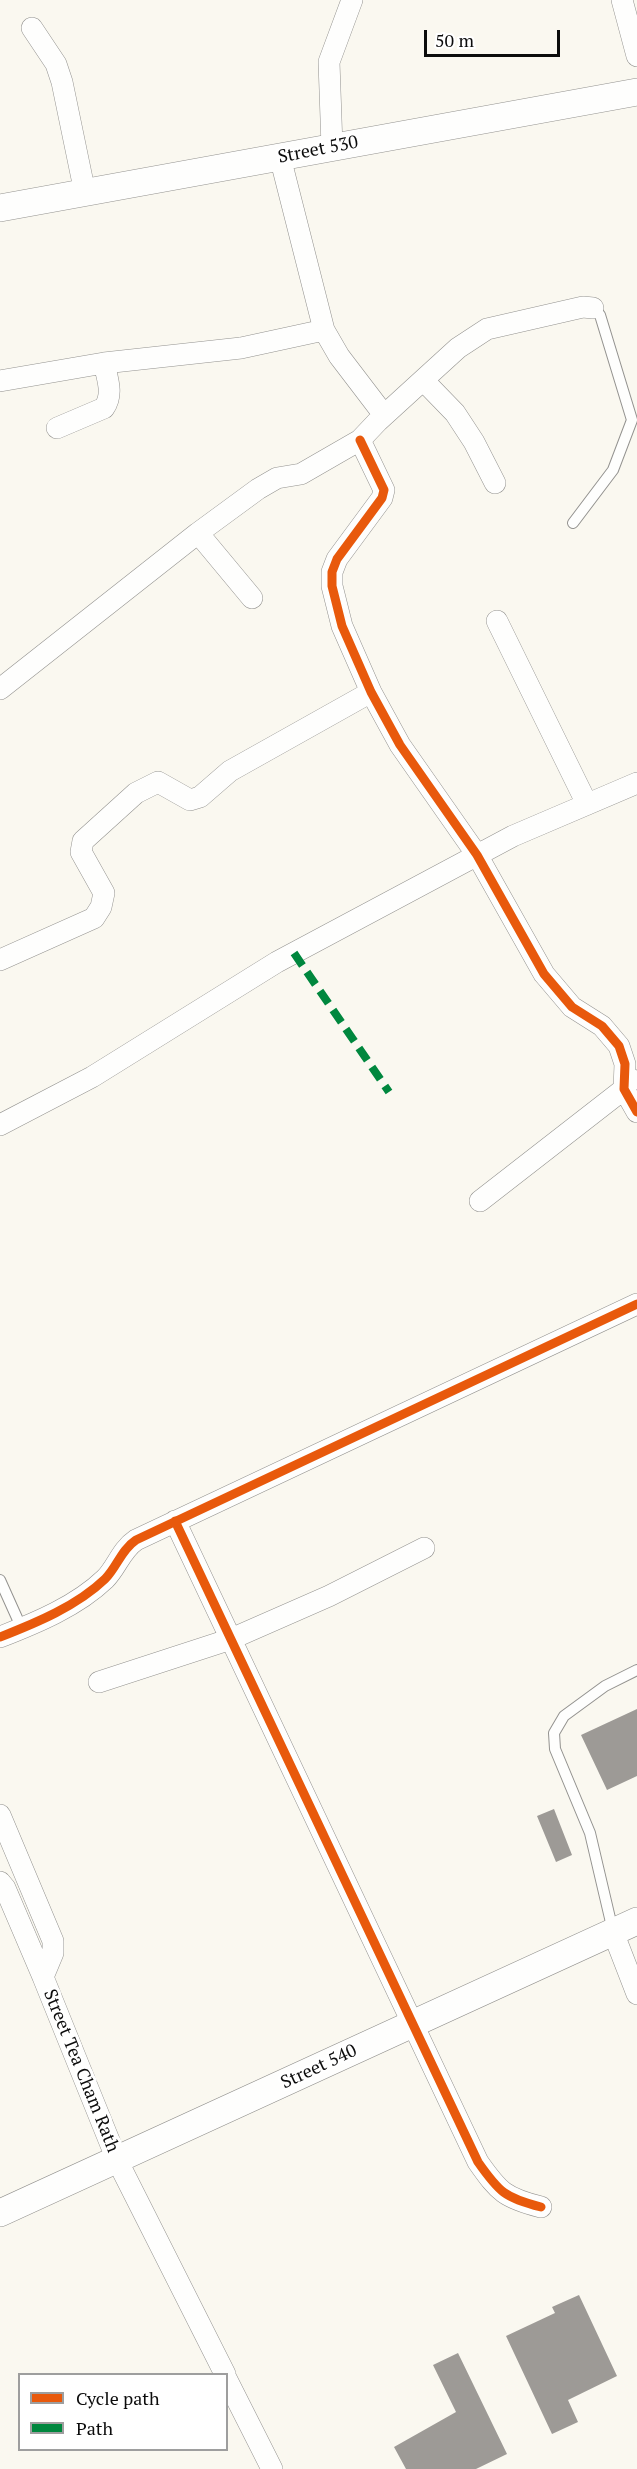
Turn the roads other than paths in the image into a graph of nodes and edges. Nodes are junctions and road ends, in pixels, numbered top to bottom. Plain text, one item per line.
1 (352, 0) edge
2 (622, 0) edge
3 (32, 28) dead end
4 (637, 56) edge
5 (637, 92) edge
6 (332, 147) junction
7 (280, 157) junction
8 (85, 192) junction
9 (0, 208) edge
10 (593, 308) joint
11 (324, 330) junction
12 (104, 363) junction
13 (423, 380) junction
14 (0, 381) edge
15 (384, 415) junction
16 (634, 419) edge
17 (57, 428) dead end
18 (360, 440) junction
19 (495, 483) dead end
20 (573, 523) dead end
21 (198, 532) junction
22 (252, 598) dead end
23 (498, 621) dead end
24 (0, 689) edge
25 (371, 692) junction
26 (636, 785) edge
27 (587, 804) junction
28 (477, 855) junction
29 (0, 960) edge
30 (637, 1071) edge
31 (624, 1089) junction
32 (637, 1112) edge
33 (0, 1125) edge
34 (480, 1201) dead end
35 (637, 1304) edge
36 (176, 1521) junction
37 (424, 1548) dead end
38 (0, 1580) edge
39 (22, 1629) junction
40 (0, 1637) edge
41 (231, 1638) junction
42 (637, 1670) edge
43 (99, 1682) dead end
44 (0, 1815) edge
45 (0, 1882) edge
46 (625, 1926) edge
47 (42, 1977) junction
48 (637, 1994) edge
49 (413, 2024) junction
50 (117, 2160) junction
51 (540, 2207) dead end
52 (0, 2213) edge
53 (224, 2373) edge
54 (228, 2380) edge
55 (272, 2469) edge

1 - 6 street
2 - 4 street
3 - 8 street
5 - 6 street, Street 530
6 - 7 street, Street 530
7 - 8 street, Street 530
7 - 11 street
8 - 9 street, Street 530
10 - 13 street
10 - 16 lane
11 - 12 street
11 - 15 street
12 - 14 street
12 - 17 street
13 - 15 street
13 - 19 street
15 - 18 street
16 - 20 lane
18 - 21 street
18 - 25 street
21 - 22 street
21 - 24 street
23 - 27 street
25 - 28 street
25 - 29 street
26 - 27 street
27 - 28 street
28 - 31 street
28 - 33 street
30 - 31 street
31 - 32 street
31 - 34 street
35 - 36 street
36 - 39 street
36 - 41 street
37 - 41 street
38 - 39 lane
39 - 40 street
41 - 43 street
41 - 49 street
42 - 46 lane
44 - 47 street, Street Tea Cham Rath
45 - 47 street
46 - 48 street
46 - 49 street, Street 540
47 - 50 street, Street Tea Cham Rath
49 - 50 street, Street 540
49 - 51 street
50 - 52 street, Street 540
50 - 53 street, Street Tea Cham Rath
54 - 55 street, Street Tea Cham Rath

